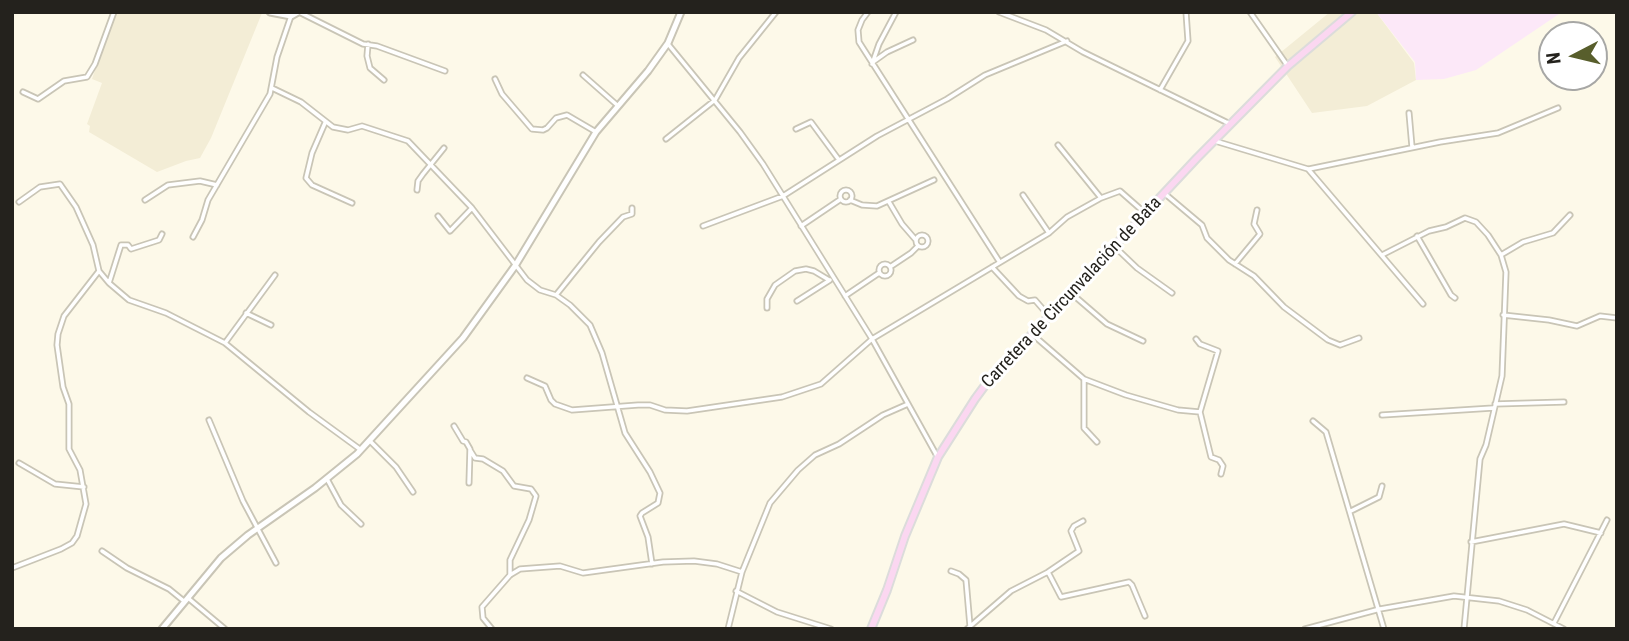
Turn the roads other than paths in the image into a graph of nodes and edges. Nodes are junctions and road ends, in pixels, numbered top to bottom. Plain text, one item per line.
1 (114, 12) edge
2 (270, 12) edge
3 (298, 12) edge
4 (681, 12) edge
5 (776, 12) edge
6 (868, 12) edge
7 (896, 12) edge
8 (999, 12) edge
9 (1186, 12) edge
10 (1250, 12) edge
11 (1352, 12) edge
12 (291, 16) junction
13 (913, 40) dead end
14 (1067, 41) junction
15 (668, 43) junction
16 (368, 44) junction
17 (872, 64) junction
18 (1288, 66) junction
19 (445, 71) dead end
20 (583, 75) dead end
21 (495, 79) dead end
22 (383, 80) dead end
23 (272, 88) junction
24 (1160, 90) junction
25 (23, 92) dead end
26 (715, 100) junction
27 (617, 105) junction
28 (1558, 108) dead end
29 (1409, 113) dead end
30 (909, 118) junction
31 (325, 123) junction
32 (1231, 125) junction
33 (796, 129) dead end
34 (596, 132) junction
35 (666, 139) dead end
36 (1215, 141) junction
37 (1058, 145) dead end
38 (1412, 147) junction
39 (444, 148) dead end
40 (839, 160) junction
41 (431, 163) junction
42 (1308, 169) junction
43 (934, 180) dead end
44 (217, 185) junction
45 (417, 190) dead end
46 (1164, 193) junction
47 (1023, 195) dead end
48 (783, 196) junction
49 (1101, 198) junction
50 (841, 199) junction
51 (145, 200) dead end
52 (850, 201) junction
53 (19, 202) dead end
54 (889, 202) junction
55 (352, 203) dead end
56 (472, 208) junction
57 (632, 208) dead end
58 (1257, 210) dead end
59 (1145, 213) junction
60 (1570, 215) dead end
61 (438, 216) dead end
62 (703, 226) dead end
63 (801, 226) junction
64 (1049, 233) junction
65 (162, 234) dead end
66 (1417, 236) junction
67 (193, 237) dead end
68 (915, 239) junction
69 (918, 246) junction
70 (1114, 246) junction
71 (1382, 255) junction
72 (1501, 255) junction
73 (999, 261) junction
74 (1235, 264) junction
75 (515, 266) junction
76 (992, 266) junction
77 (890, 267) junction
78 (99, 271) junction
79 (879, 273) junction
80 (275, 275) dead end
81 (832, 279) junction
82 (109, 283) junction
83 (1071, 293) junction
84 (1172, 293) dead end
85 (556, 295) junction
86 (845, 296) junction
87 (1455, 298) dead end
88 (797, 301) dead end
89 (1423, 304) dead end
90 (767, 308) dead end
91 (246, 313) junction
92 (1503, 315) junction
93 (1049, 316) junction
94 (1617, 318) edge
95 (271, 325) dead end
96 (1032, 334) junction
97 (1359, 338) dead end
98 (1196, 339) dead end
99 (872, 340) junction
100 (1143, 341) dead end
101 (225, 343) junction
102 (527, 379) dead end
103 (1084, 379) junction
104 (1564, 402) dead end
105 (908, 404) junction
106 (617, 406) junction
107 (1494, 406) junction
108 (1200, 412) junction
109 (1382, 415) dead end
110 (209, 419) dead end
111 (1312, 421) dead end
112 (454, 426) dead end
113 (370, 441) junction
114 (1097, 442) dead end
115 (361, 450) junction
116 (470, 450) junction
117 (938, 457) junction
118 (19, 463) dead end
119 (1221, 474) dead end
120 (327, 479) junction
121 (469, 483) dead end
122 (1381, 486) dead end
123 (84, 487) junction
124 (413, 492) dead end
125 (1351, 511) junction
126 (1607, 520) dead end
127 (1083, 521) dead end
128 (361, 524) dead end
129 (256, 529) junction
130 (1601, 533) junction
131 (1471, 542) junction
132 (102, 551) dead end
133 (276, 563) dead end
134 (652, 564) junction
135 (12, 568) edge
136 (951, 571) dead end
137 (742, 572) junction
138 (1048, 572) junction
139 (510, 575) junction
140 (736, 591) junction
141 (1466, 597) junction
142 (186, 600) junction
143 (1380, 609) junction
144 (1144, 616) dead end
145 (1554, 623) junction
146 (968, 627) edge
147 (162, 629) edge
148 (225, 629) edge
149 (492, 629) edge
150 (728, 629) edge
151 (831, 629) edge
152 (871, 629) edge
153 (1305, 629) edge
154 (1384, 629) edge
155 (1464, 629) edge
156 (1564, 629) edge

1 - 25 street
2 - 12 street
3 - 12 street
3 - 16 street
4 - 15 street
5 - 26 street
6 - 17 street
7 - 17 street
8 - 14 street
9 - 24 street
10 - 18 street
11 - 18 main road, Carretera de Circunvalación de Bata
12 - 23 street
13 - 17 street
14 - 24 street
14 - 30 street
15 - 26 street
15 - 27 street
16 - 19 street
16 - 22 street
17 - 30 street
18 - 32 main road, Carretera de Circunvalación de Bata
20 - 27 street
21 - 34 street
23 - 31 street
23 - 44 street
24 - 32 street
26 - 35 street
26 - 48 street
27 - 34 street
28 - 38 street
29 - 38 street
30 - 40 street
30 - 73 street
31 - 41 street
31 - 55 street
32 - 36 main road, Carretera de Circunvalación de Bata
33 - 40 street
34 - 75 street
36 - 42 street
36 - 46 main road, Carretera de Circunvalación de Bata
37 - 49 street
38 - 42 street
39 - 41 street
40 - 48 street
41 - 45 street
41 - 56 street
42 - 71 street
43 - 54 street
44 - 51 street
44 - 67 street
46 - 59 main road, Carretera de Circunvalación de Bata
46 - 74 street
47 - 64 street
48 - 62 street
48 - 63 street
49 - 59 street
49 - 64 street
50 - 52 street
50 - 52 street
50 - 63 street
52 - 54 street
53 - 78 street
54 - 68 street
56 - 61 street
56 - 75 street
57 - 85 street
58 - 74 street
59 - 70 main road, Carretera de Circunvalación de Bata
60 - 72 street
63 - 81 street
64 - 73 street
65 - 82 street
66 - 71 street
66 - 72 street
66 - 87 street
68 - 69 street
68 - 69 street
69 - 77 street
70 - 83 main road, Carretera de Circunvalación de Bata
70 - 84 street
71 - 89 street
72 - 92 street
73 - 76 street
74 - 97 street
75 - 85 street
75 - 113 street
76 - 93 street
76 - 99 street
77 - 79 street
77 - 79 street
78 - 82 street
78 - 123 street
79 - 86 street
80 - 91 street
81 - 86 street
81 - 88 street
81 - 90 street
82 - 101 street
83 - 93 main road, Carretera de Circunvalación de Bata
83 - 100 street
85 - 106 street
86 - 99 street
91 - 95 street
91 - 101 street
92 - 94 street
92 - 107 street
93 - 96 main road, Carretera de Circunvalación de Bata
96 - 103 street
96 - 117 main road, Carretera de Circunvalación de Bata
98 - 108 street
99 - 105 street
99 - 106 street
101 - 115 street
102 - 106 street
103 - 108 street
103 - 114 street
104 - 107 street
105 - 117 street
105 - 137 street
106 - 134 street
107 - 109 street
107 - 131 street
108 - 119 street
110 - 129 street
111 - 125 street
112 - 116 street
113 - 115 street
113 - 124 street
115 - 120 street
116 - 121 street
116 - 139 street
117 - 152 main road, Carretera de Circunvalación de Bata
118 - 123 street
120 - 128 street
120 - 129 street
122 - 125 street
123 - 135 street
125 - 143 street
126 - 130 street
127 - 138 street
129 - 133 street
129 - 142 street
130 - 131 street
130 - 145 street
131 - 141 street
132 - 142 street
134 - 137 street
134 - 139 street
136 - 146 street
137 - 140 street
138 - 144 street
138 - 146 street
139 - 149 street
140 - 150 street
140 - 151 street
141 - 143 street
141 - 145 street
141 - 155 street
142 - 147 street
142 - 148 street
143 - 153 street
143 - 154 street
145 - 156 street

